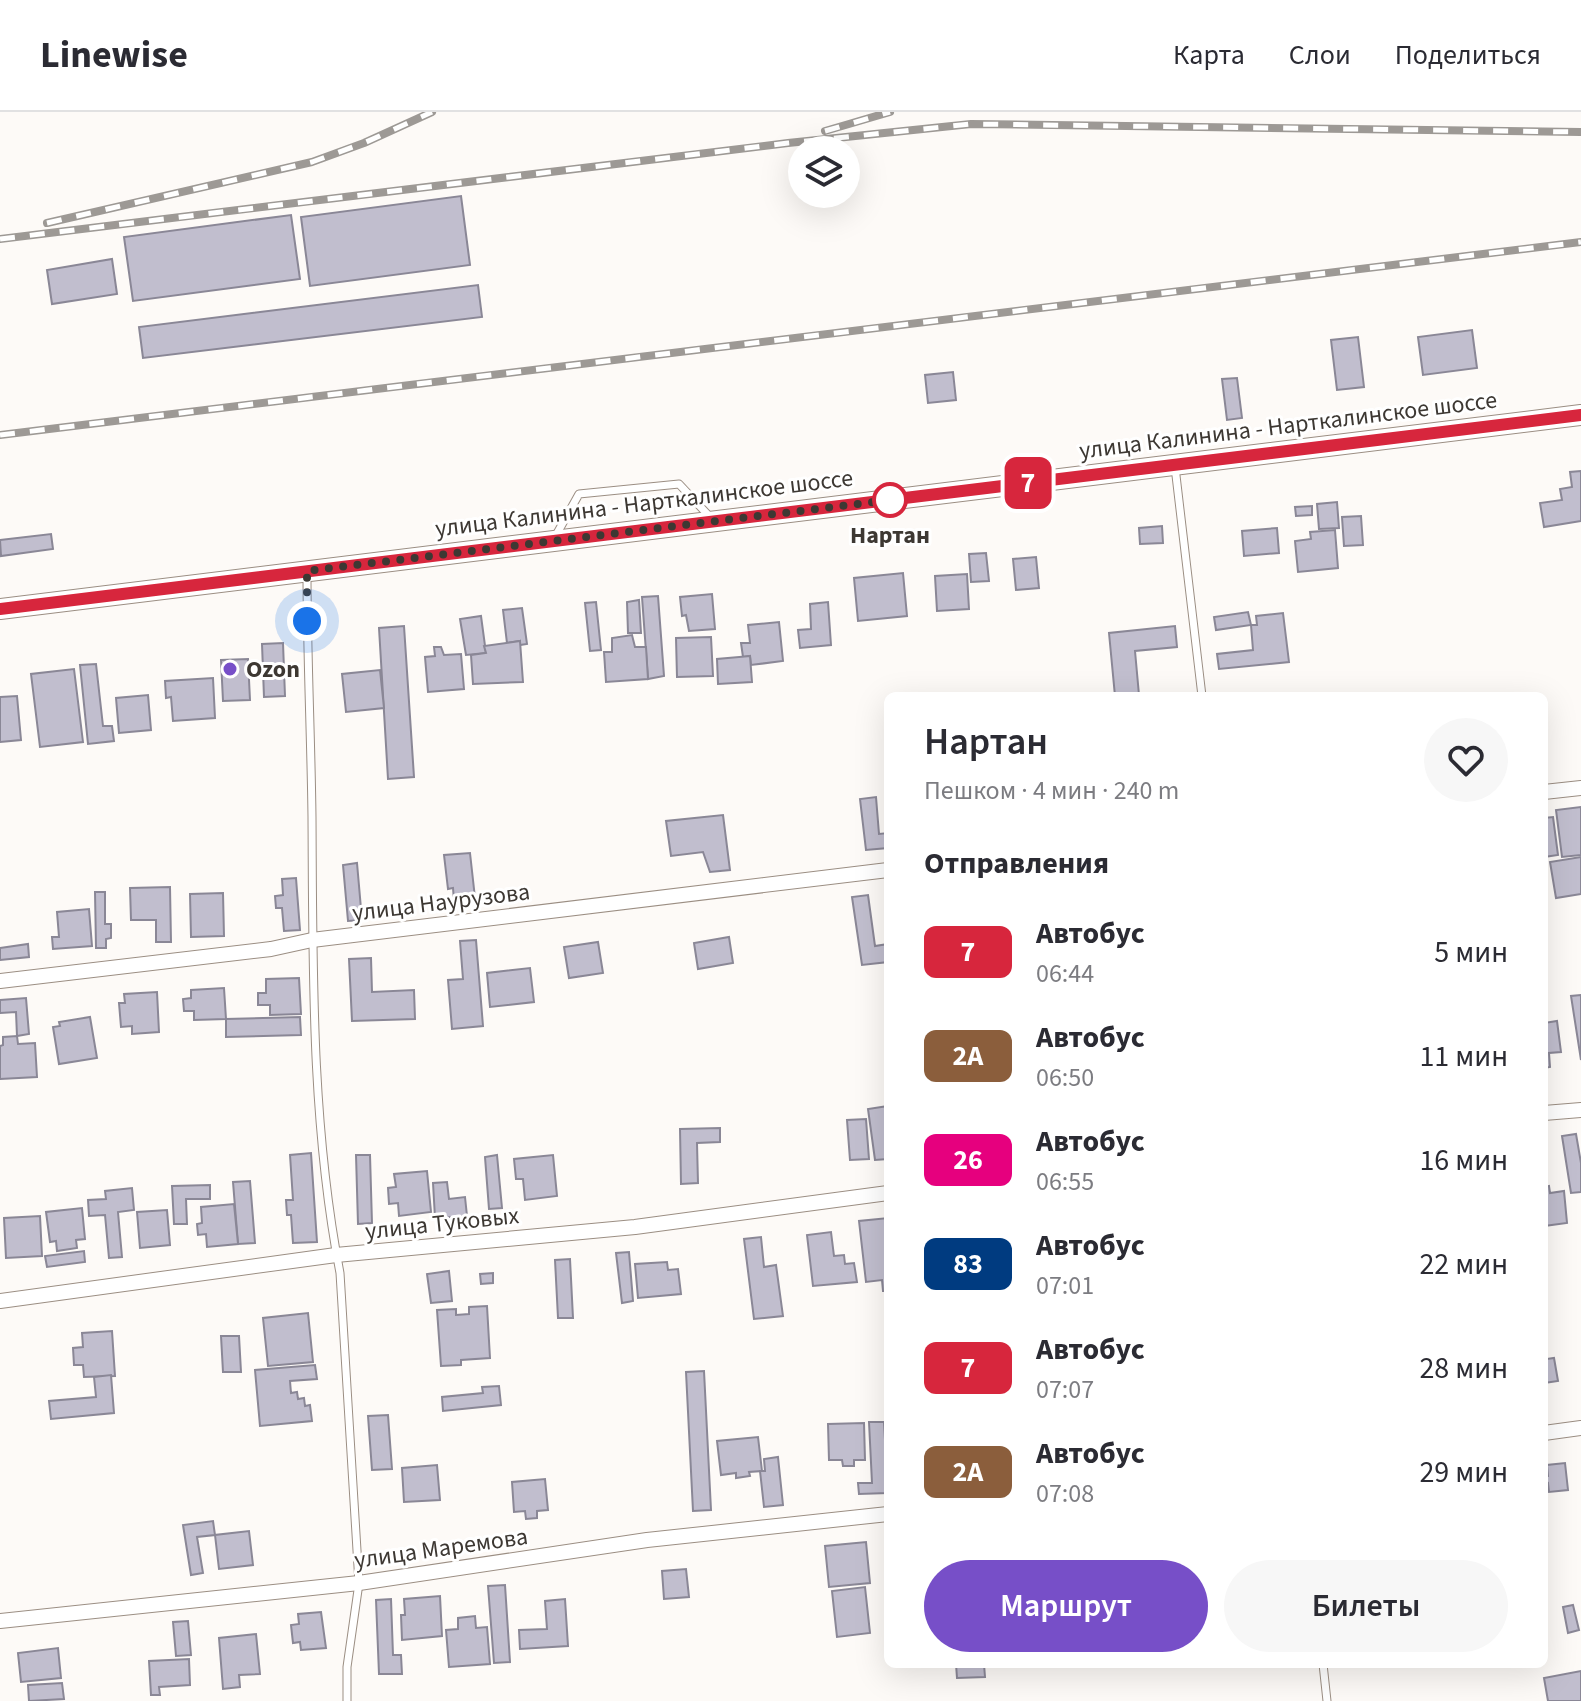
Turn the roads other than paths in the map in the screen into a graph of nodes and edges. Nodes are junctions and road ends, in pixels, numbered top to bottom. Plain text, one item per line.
1 (1581, 415) edge
2 (1175, 465) junction
3 (714, 522) junction
4 (552, 542) junction
5 (307, 571) junction
6 (0, 609) edge
7 (1202, 692) edge
8 (1581, 788) edge
9 (1548, 792) edge
10 (884, 870) edge
11 (312, 940) junction
12 (0, 981) edge
13 (1581, 1110) edge
14 (1548, 1113) edge
15 (884, 1194) edge
16 (336, 1255) junction
17 (0, 1301) edge
18 (1581, 1428) edge
19 (1548, 1432) edge
20 (884, 1514) edge
21 (359, 1583) junction
22 (0, 1621) edge
23 (1323, 1668) edge
24 (347, 1701) edge
25 (1327, 1701) edge

1 - 2 main road, улица Калинина - Нарткалинское шоссе
2 - 3 main road, улица Калинина - Нарткалинское шоссе
2 - 7 lane
3 - 4 main road, улица Калинина - Нарткалинское шоссе
3 - 4 lane
4 - 5 main road, улица Калинина - Нарткалинское шоссе
5 - 6 main road, улица Калинина - Нарткалинское шоссе
5 - 11 lane
8 - 9 street
10 - 11 street, улица Наурузова
11 - 12 street, улица Наурузова
11 - 16 lane
13 - 14 street
15 - 16 street, улица Туковых
16 - 17 street, улица Туковых
16 - 21 lane
18 - 19 street
20 - 21 street, улица Маремова
21 - 22 street, улица Маремова
21 - 24 lane
23 - 25 lane

